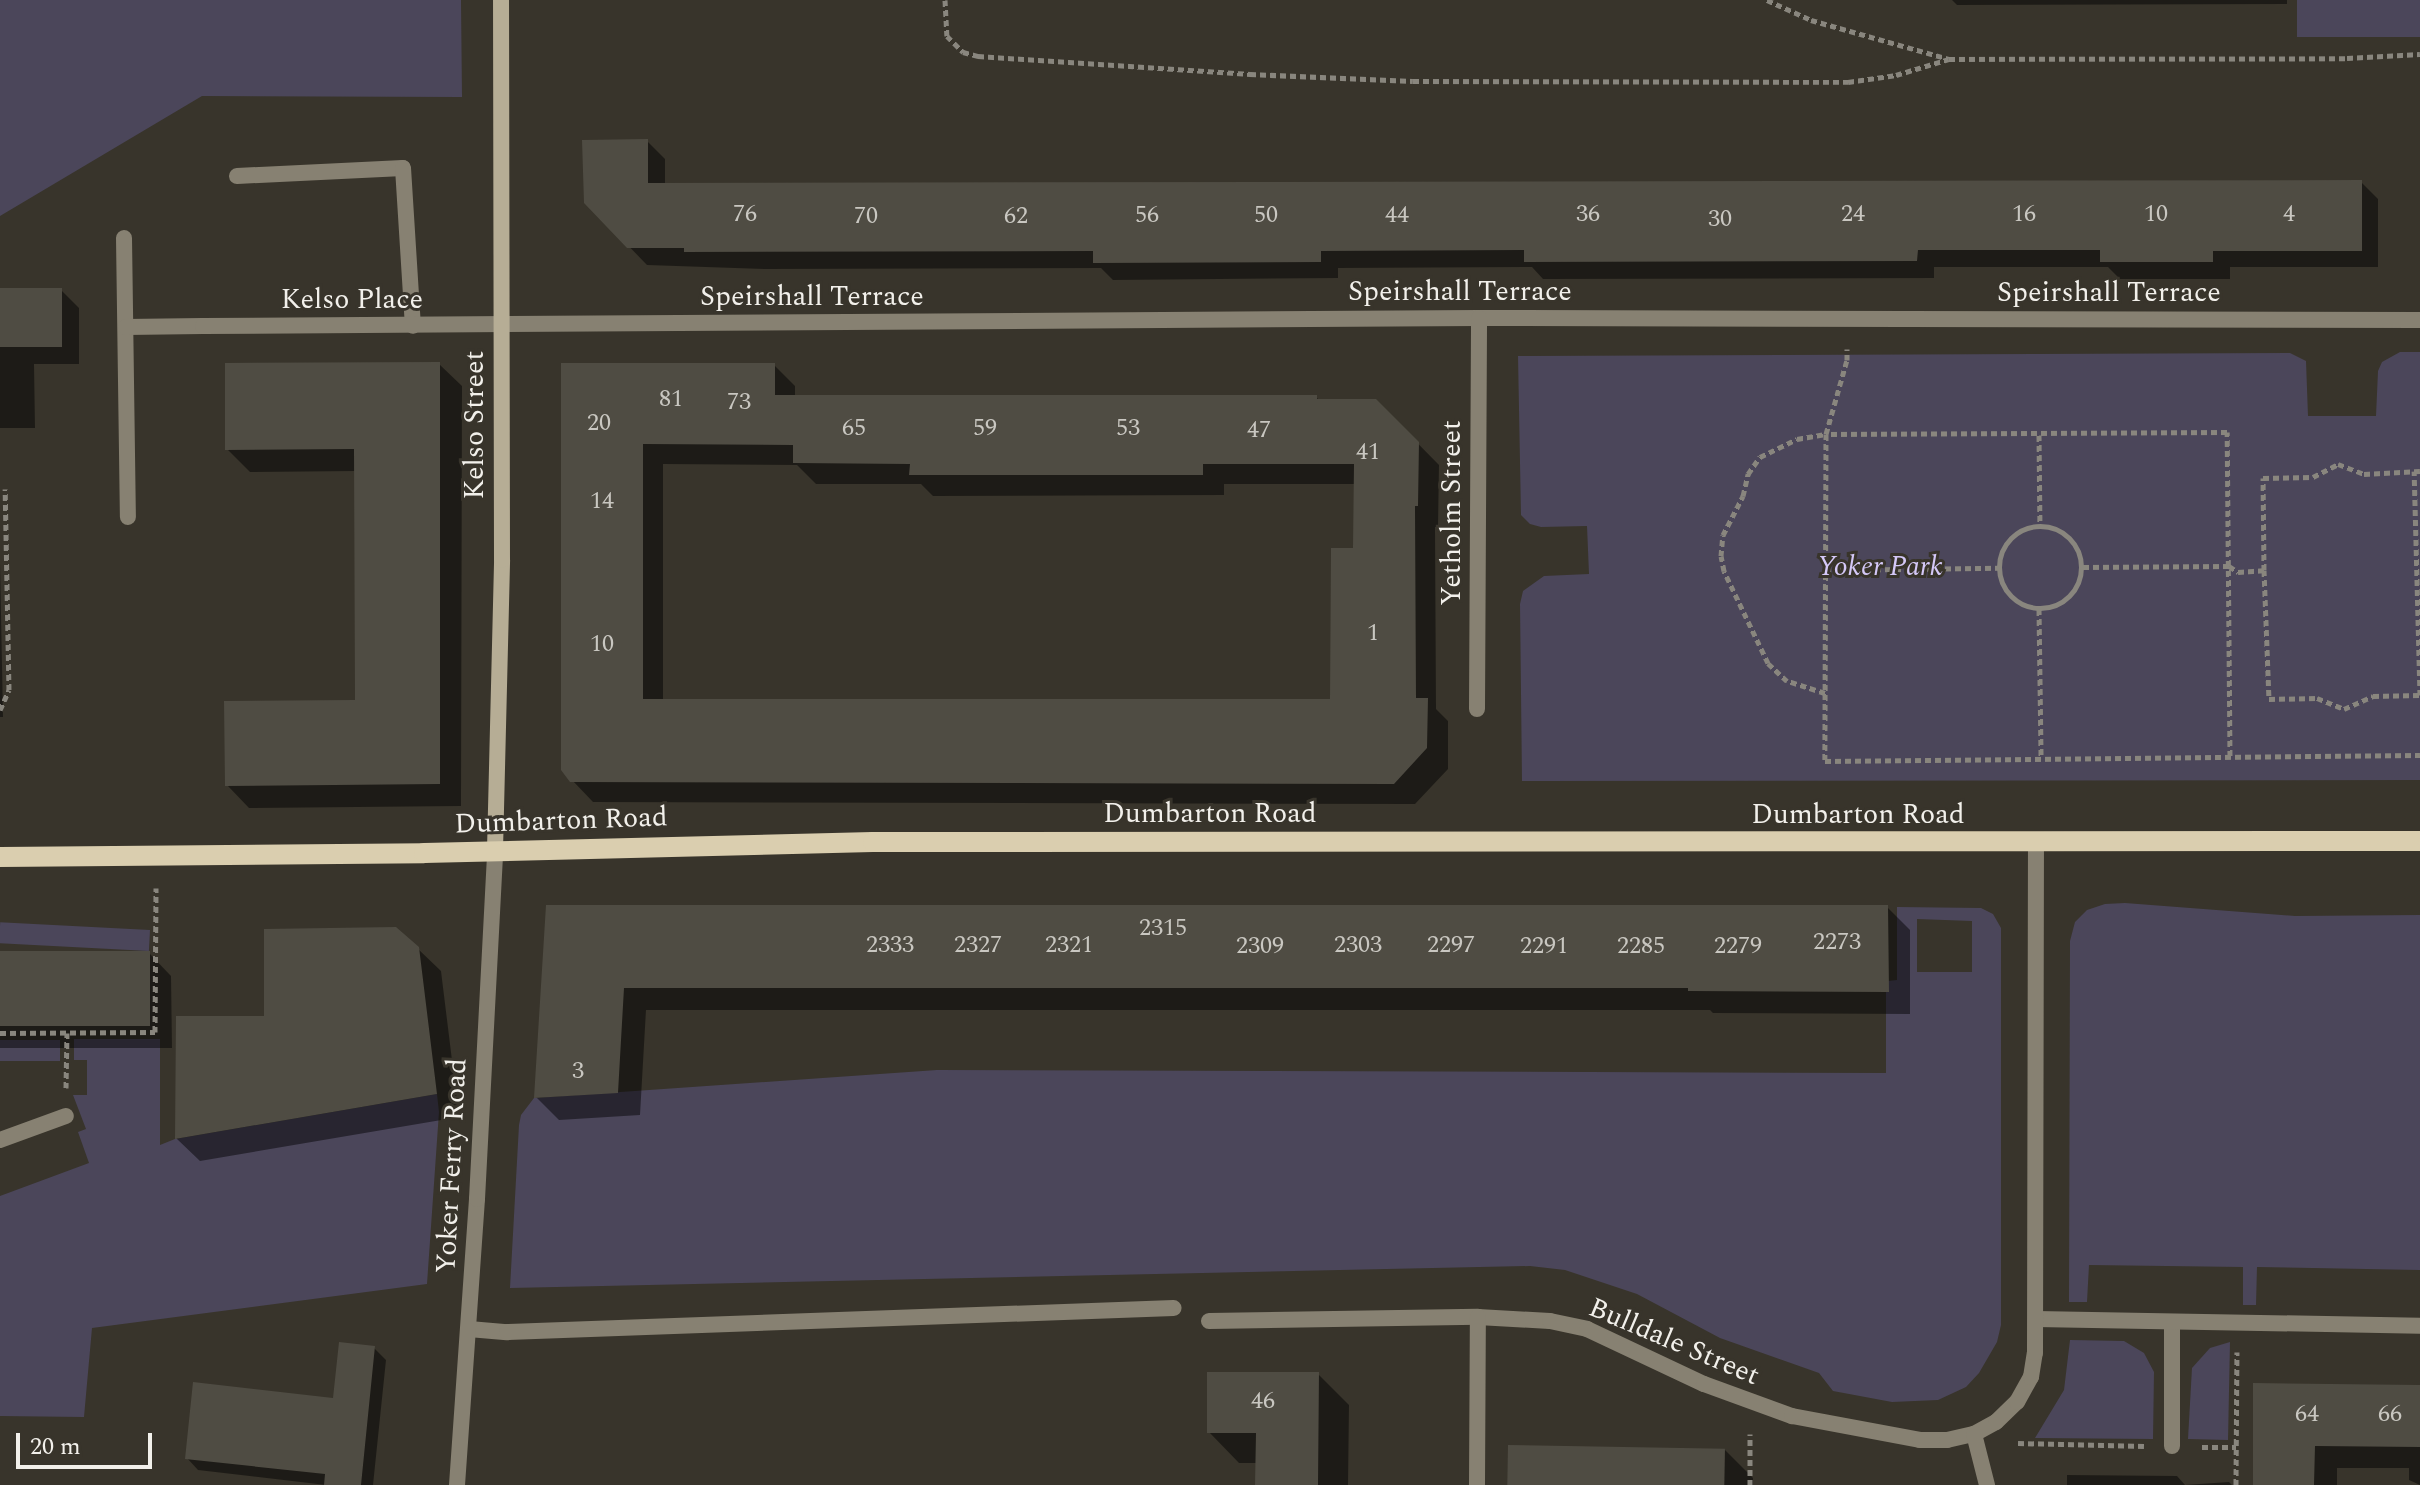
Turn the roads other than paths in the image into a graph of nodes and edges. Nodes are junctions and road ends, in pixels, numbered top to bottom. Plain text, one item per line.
1 (501, 0) edge
2 (237, 176) dead end
3 (124, 238) dead end
4 (1479, 318) junction
5 (2420, 320) edge
6 (501, 325) junction
7 (413, 326) junction
8 (126, 327) junction
9 (128, 517) dead end
10 (1477, 709) dead end
11 (2420, 841) edge
12 (2036, 843) junction
13 (495, 850) junction
14 (0, 857) edge
15 (66, 1116) road end
16 (0, 1140) edge
17 (1174, 1308) dead end
18 (1478, 1317) junction
19 (2036, 1319) junction
20 (1209, 1321) dead end
21 (2172, 1323) junction
22 (2420, 1326) edge
23 (469, 1329) junction
24 (1974, 1434) junction
25 (2172, 1446) road end
26 (457, 1485) edge
27 (1477, 1485) edge
28 (1987, 1485) edge

1 - 6 street, Kelso Street
2 - 7 street
3 - 8 street
4 - 5 street, Speirshall Terrace
4 - 6 street, Speirshall Terrace
4 - 10 street, Yetholm Street
6 - 7 street, Kelso Place
6 - 13 street, Kelso Street
7 - 8 street, Kelso Place
8 - 9 street
11 - 12 main road, Dumbarton Road
12 - 13 main road, Dumbarton Road
12 - 19 street, Bulldale Street
13 - 14 main road, Dumbarton Road
13 - 23 street, Yoker Ferry Road
15 - 16 street
17 - 23 street
18 - 20 street, Bulldale Street
18 - 24 street, Bulldale Street
18 - 27 street
19 - 21 street
19 - 24 street, Bulldale Street
21 - 22 street
21 - 25 street
23 - 26 street, Yoker Ferry Road
24 - 28 street

